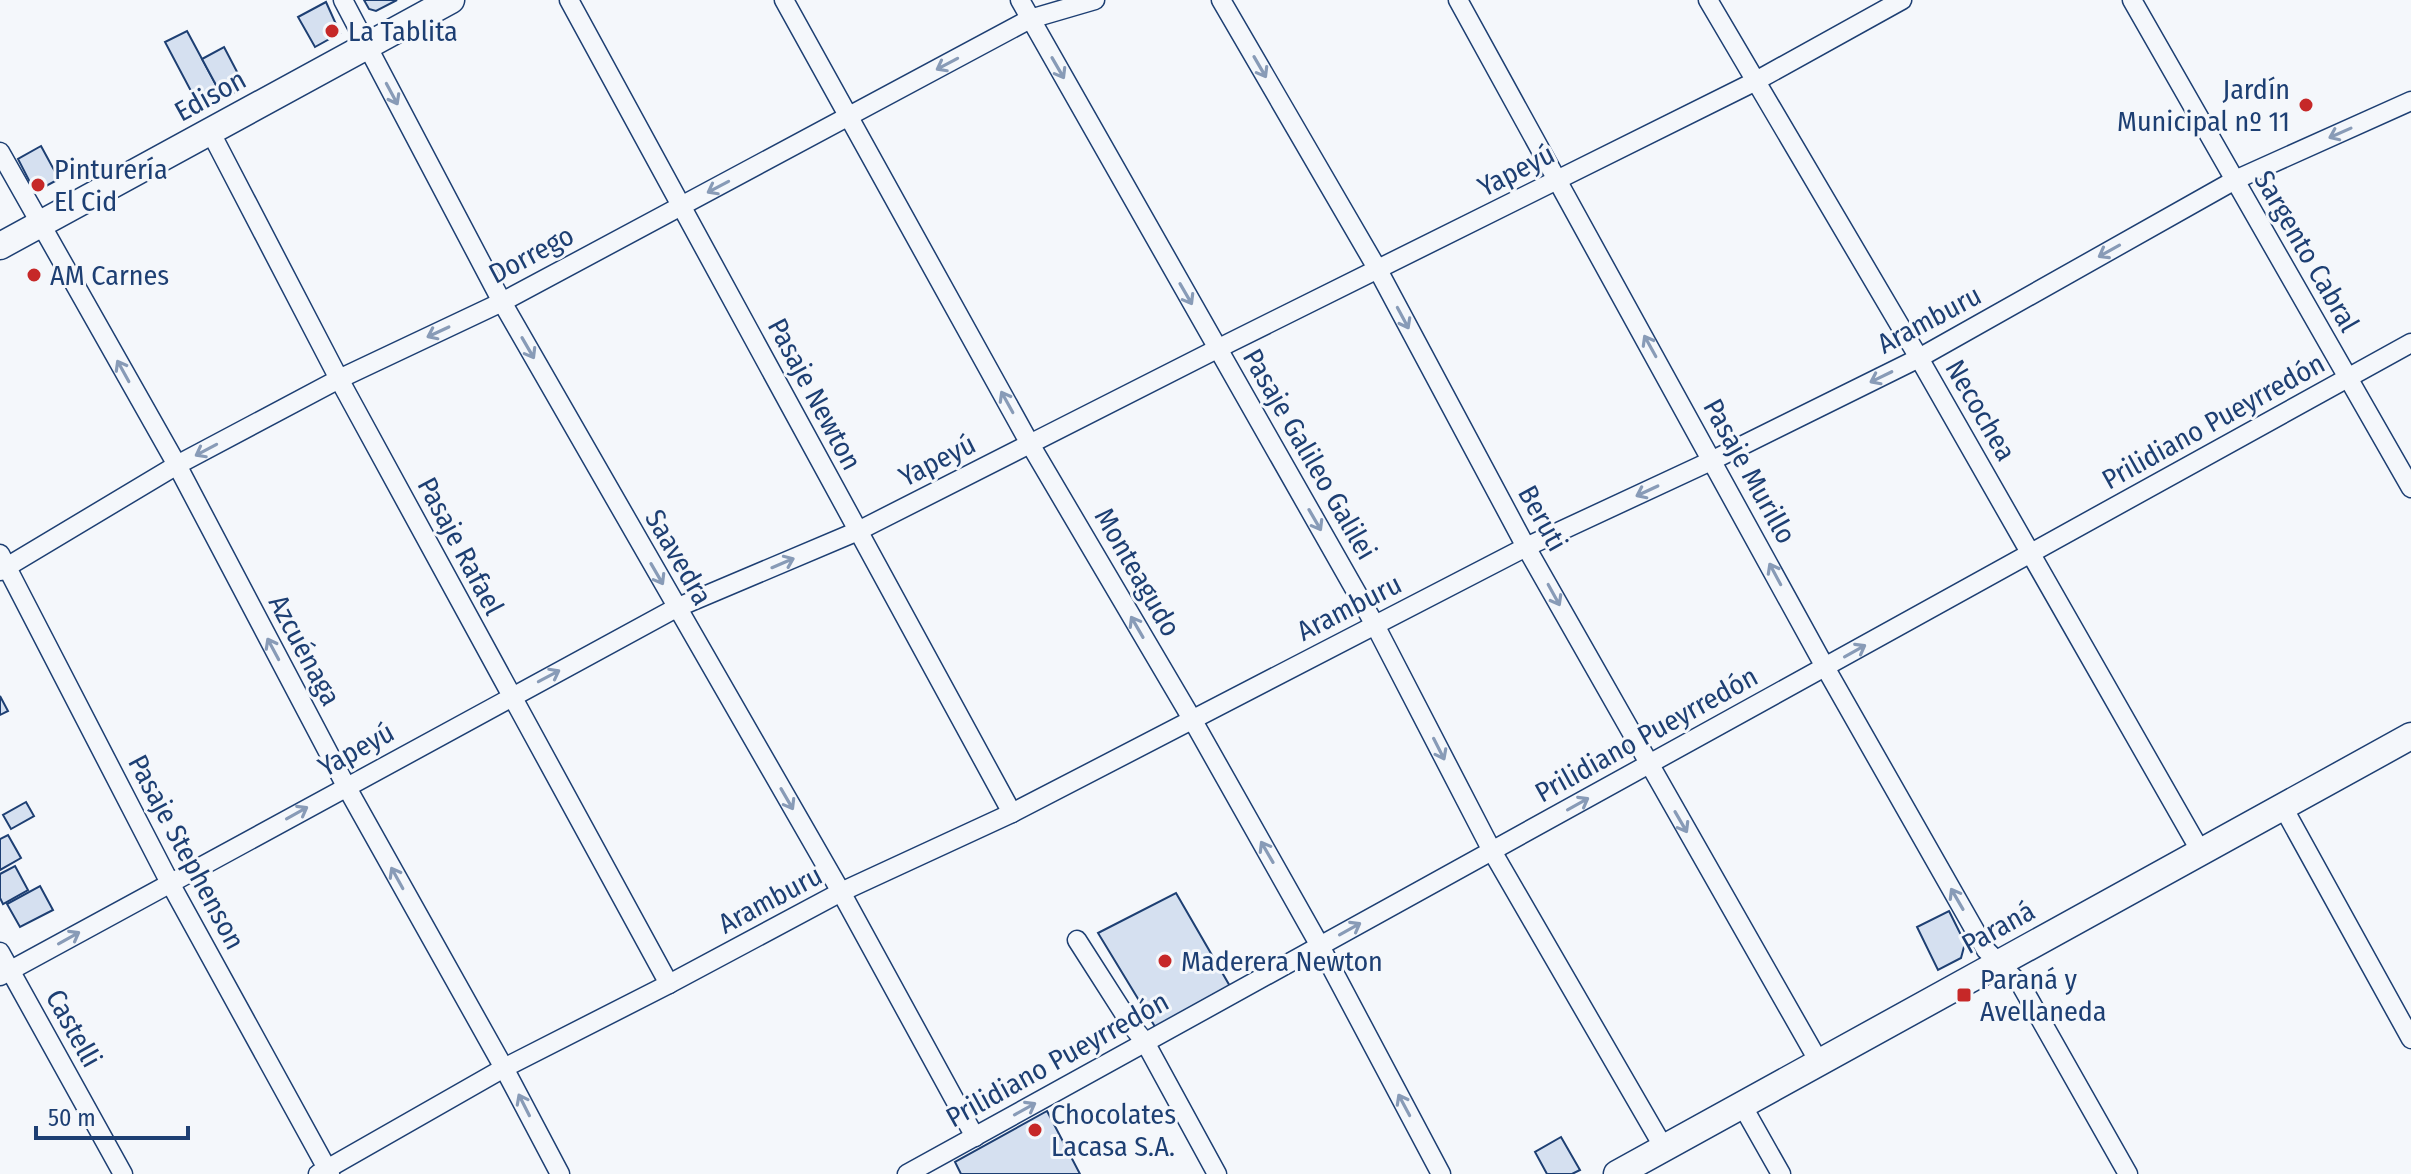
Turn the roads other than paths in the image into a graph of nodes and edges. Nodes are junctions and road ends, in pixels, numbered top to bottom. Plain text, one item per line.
1 (343, 0) edge
2 (451, 0) edge
3 (569, 0) edge
4 (784, 0) edge
5 (1020, 0) edge
6 (1095, 0) edge
7 (1221, 0) edge
8 (1458, 0) edge
9 (1708, 0) edge
10 (1902, 0) edge
11 (2132, 0) edge
12 (1030, 19) junction
13 (366, 45) junction
14 (1754, 82) junction
15 (2411, 101) edge
16 (848, 117) junction
17 (210, 131) junction
18 (0, 152) edge
19 (2235, 180) junction
20 (1557, 181) junction
21 (681, 206) junction
22 (41, 224) junction
23 (0, 246) edge
24 (1378, 270) junction
25 (502, 302) junction
26 (2411, 343) edge
27 (1217, 349) junction
28 (1919, 358) junction
29 (2348, 378) junction
30 (339, 379) junction
31 (1030, 444) junction
32 (1713, 460) junction
33 (177, 465) junction
34 (2411, 488) edge
35 (858, 531) junction
36 (1526, 547) junction
37 (2031, 554) junction
38 (2, 564) edge
39 (676, 608) junction
40 (1375, 625) junction
41 (1825, 667) junction
42 (511, 696) junction
43 (1192, 719) junction
44 (2411, 736) edge
45 (1649, 765) junction
46 (346, 786) junction
47 (2283, 807) junction
48 (1012, 813) junction
49 (1492, 851) junction
50 (2201, 852) junction
51 (170, 883) junction
52 (841, 892) junction
53 (1077, 940) dead end
54 (1320, 946) junction
55 (0, 952) edge
56 (1999, 964) junction
57 (5, 973) edge
58 (669, 984) junction
59 (2411, 1039) edge
60 (1145, 1042) junction
61 (1819, 1062) junction
62 (504, 1068) junction
63 (1742, 1105) junction
64 (975, 1137) junction
65 (1664, 1148) junction
66 (325, 1172) edge
67 (123, 1174) edge
68 (560, 1174) edge
69 (907, 1174) edge
70 (1217, 1174) edge
71 (1441, 1174) edge
72 (1617, 1174) edge
73 (1781, 1174) edge
74 (2128, 1174) edge

1 - 13 street, Saavedra
2 - 13 street, Edison
3 - 21 street, Pasaje Newton
4 - 16 street, Monteagudo
5 - 12 street, Pasaje Galileo Galilei
6 - 12 street, Dorrego
7 -> 24 street, Beruti
8 - 20 street, Pasaje Murillo
9 - 14 street, Necochea
10 - 14 street, Yapeyú
11 - 19 street, Sargento Cabral
12 -> 16 street, Dorrego
12 -> 27 street, Pasaje Galileo Galilei
13 - 17 street, Edison
13 -> 25 street, Saavedra
14 - 20 street, Yapeyú
14 - 28 street, Necochea
15 -> 19 street, Aramburu
16 -> 21 street, Dorrego
31 -> 16 street, Monteagudo
17 - 22 street, Edison
17 - 30 street, Pasaje Rafael
18 - 22 street, Azcuénaga
19 -> 28 street, Aramburu
19 - 29 street, Sargento Cabral
20 - 24 street, Yapeyú
32 -> 20 street, Pasaje Murillo
21 - 25 street, Dorrego
21 - 35 street, Pasaje Newton
22 - 23 street, Edison
33 -> 22 street, Azcuénaga
24 - 27 street, Yapeyú
24 -> 36 street, Beruti
25 -> 30 street, Dorrego
25 -> 39 street, Saavedra
26 - 29 street, Prilidiano Pueyrredón
27 - 31 street, Yapeyú
27 -> 40 street, Pasaje Galileo Galilei
28 -> 32 street, Aramburu
28 - 37 street, Necochea
29 - 34 street, Sargento Cabral
29 - 37 street, Prilidiano Pueyrredón
30 -> 33 street, Dorrego
30 - 42 street, Pasaje Rafael
31 - 35 street, Yapeyú
43 -> 31 street, Monteagudo
32 -> 36 street, Aramburu
41 -> 32 street, Pasaje Murillo
33 - 38 street, Dorrego
46 -> 33 street, Azcuénaga
39 -> 35 street, Yapeyú
35 - 48 street, Pasaje Newton
36 - 40 street, Aramburu
36 -> 45 street, Beruti
41 -> 37 street, Prilidiano Pueyrredón
37 - 50 street, Necochea
38 - 51 street, Pasaje Stephenson
42 -> 39 street, Yapeyú
39 -> 52 street, Saavedra
40 - 43 street, Aramburu
40 -> 49 street, Pasaje Galileo Galilei
41 - 45 street, Prilidiano Pueyrredón
56 -> 41 street, Pasaje Murillo
42 - 46 street, Yapeyú
42 - 58 street, Pasaje Rafael
43 - 48 street, Aramburu
54 -> 43 street, Monteagudo
44 - 47 street, Paraná
49 -> 45 street, Prilidiano Pueyrredón
45 -> 61 street, Beruti
51 -> 46 street, Yapeyú
62 -> 46 street, Azcuénaga
47 - 50 street, Paraná
47 - 59 street
48 - 52 street, Aramburu
54 -> 49 street, Prilidiano Pueyrredón
49 - 65 street, Pasaje Galileo Galilei
50 - 56 street, Paraná
57 -> 51 street, Yapeyú
51 - 66 street, Pasaje Stephenson
52 - 58 street, Aramburu
52 - 64 street, Saavedra
53 - 60 street
54 - 60 street, Prilidiano Pueyrredón
71 -> 54 street, Monteagudo
55 - 57 street, Castelli
56 - 61 street, Paraná
56 - 74 street, Pasaje Murillo
57 - 67 street, Castelli
58 - 62 street, Aramburu
64 -> 60 street, Prilidiano Pueyrredón
60 - 70 street
61 - 63 street, Paraná
62 - 66 street, Aramburu
68 -> 62 street, Azcuénaga
63 - 65 street, Paraná
63 - 73 street
64 - 69 street, Prilidiano Pueyrredón
65 - 72 street, Paraná

